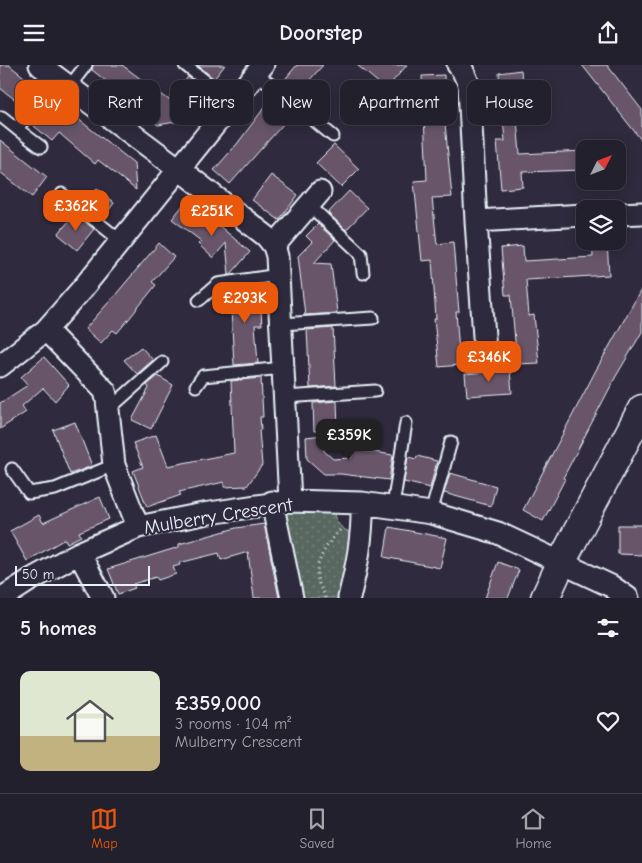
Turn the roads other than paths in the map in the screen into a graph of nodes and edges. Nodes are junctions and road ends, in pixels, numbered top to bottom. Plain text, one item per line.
1 (86, 65) edge
2 (185, 65) edge
3 (458, 65) edge
4 (259, 69) edge
5 (55, 76) edge
6 (204, 80) edge
7 (250, 80) edge
8 (2, 117) dead end
9 (214, 125) edge
10 (17, 129) junction
11 (333, 136) dead end
12 (41, 147) dead end
13 (179, 169) junction
14 (61, 195) dead end
15 (315, 199) joint
16 (642, 213) edge
17 (626, 214) edge
18 (576, 215) edge
19 (476, 221) junction
20 (121, 241) junction
21 (274, 246) junction
22 (363, 273) dead end
23 (278, 275) junction
24 (198, 300) dead end
25 (373, 318) dead end
26 (281, 324) junction
27 (46, 330) junction
28 (486, 351) dead end
29 (162, 362) dead end
30 (0, 366) edge
31 (282, 368) junction
32 (196, 386) dead end
33 (374, 391) dead end
34 (285, 397) junction
35 (642, 409) edge
36 (108, 410) junction
37 (406, 423) dead end
38 (451, 442) dead end
39 (114, 465) junction
40 (12, 469) dead end
41 (281, 502) junction
42 (362, 503) junction
43 (393, 506) junction
44 (431, 513) junction
45 (138, 527) junction
46 (80, 553) junction
47 (562, 561) junction
48 (2, 598) edge
49 (103, 598) edge
50 (292, 598) edge
51 (349, 598) edge
52 (544, 598) edge
53 (628, 598) edge

1 - 5 lane
2 - 6 lane
3 - 19 street
4 - 7 street
4 - 11 lane
5 - 10 lane
5 - 13 street
8 - 10 lane
9 - 13 street
10 - 12 lane
13 - 20 street
13 - 21 street
14 - 20 lane
15 - 21 street
15 - 22 lane
16 - 17 street
18 - 19 street
19 - 28 street
20 - 27 street
21 - 23 street
23 - 24 lane
23 - 26 street
25 - 26 lane
26 - 31 street
27 - 30 street
27 - 36 street
29 - 36 lane
31 - 32 lane
31 - 34 street
33 - 34 lane
34 - 41 street
35 - 47 street
36 - 39 street
37 - 43 lane
38 - 44 lane
39 - 40 lane
39 - 45 street
41 - 42 street, Mulberry Crescent
41 - 45 street, Mulberry Crescent
41 - 50 street
42 - 43 street, Mulberry Crescent
42 - 51 street
43 - 44 street, Mulberry Crescent
44 - 47 street, Mulberry Crescent
45 - 46 street, Mulberry Crescent
46 - 48 street, Mulberry Crescent
46 - 49 street
47 - 52 street
47 - 53 street, Mulberry Crescent

